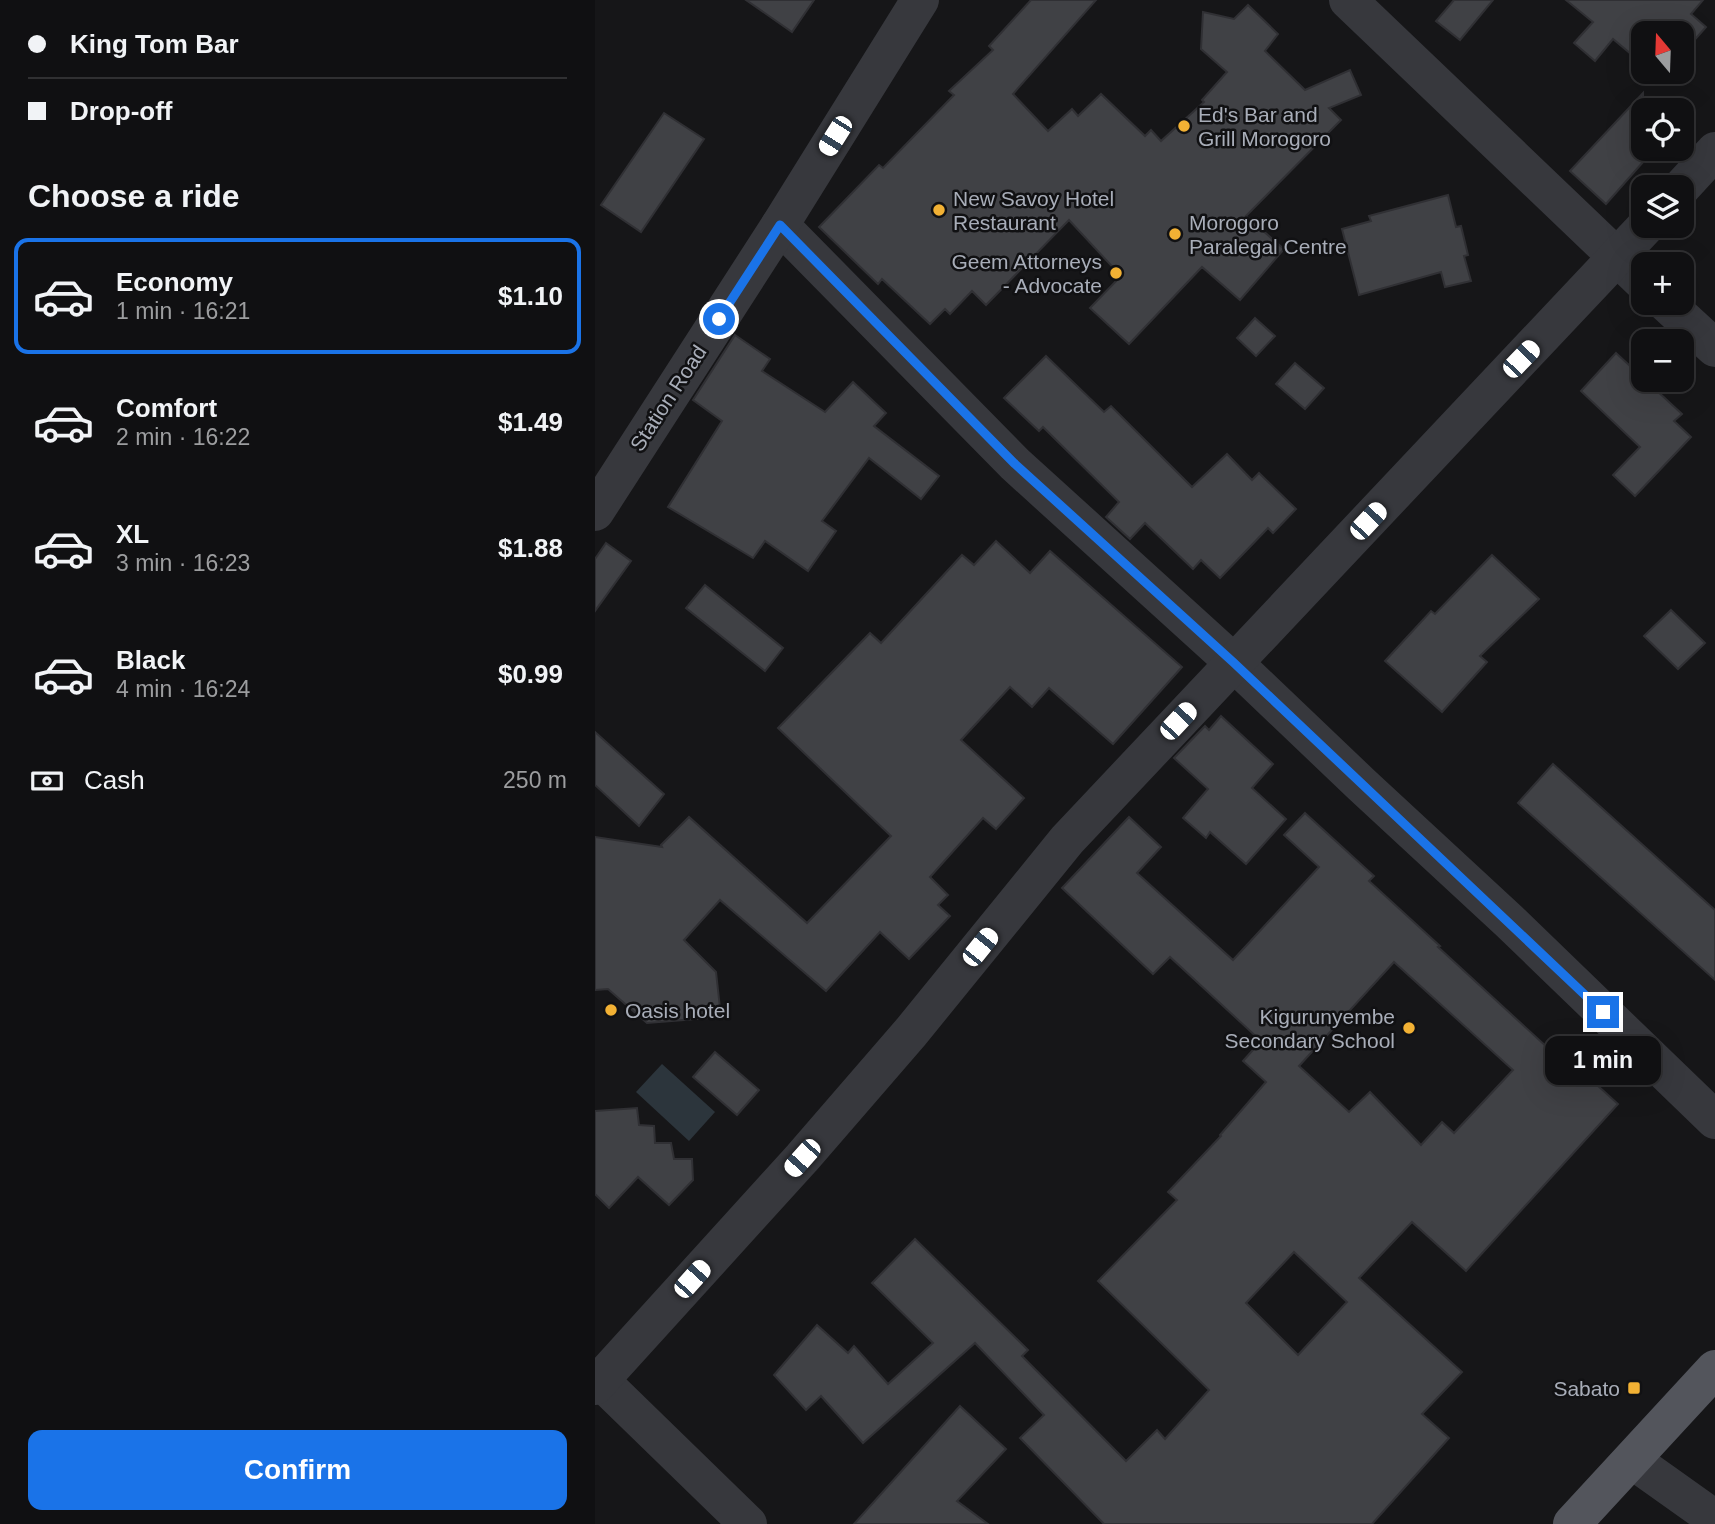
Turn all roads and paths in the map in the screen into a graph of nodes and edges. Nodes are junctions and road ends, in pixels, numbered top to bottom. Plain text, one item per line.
1 (920, 0) edge
2 (1348, 0) edge
3 (1715, 151) edge
4 (1693, 175) edge
5 (780, 225) junction
6 (1642, 238) edge
7 (1630, 270) edge
8 (1679, 315) edge
9 (1715, 348) edge
10 (595, 512) edge
11 (1233, 662) junction
12 (1715, 1121) edge
13 (1715, 1369) edge
14 (598, 1383) edge
15 (1632, 1460) junction
16 (1715, 1519) edge
17 (748, 1524) edge
18 (1572, 1524) edge

1 - 5 street, Station Road
2 - 7 street
3 - 4 street
5 - 10 street, Station Road
5 - 11 street
6 - 7 street
7 - 11 street
8 - 9 street
11 - 12 street
11 - 14 street
13 - 15 main road
14 - 17 street
15 - 16 street
15 - 18 main road

